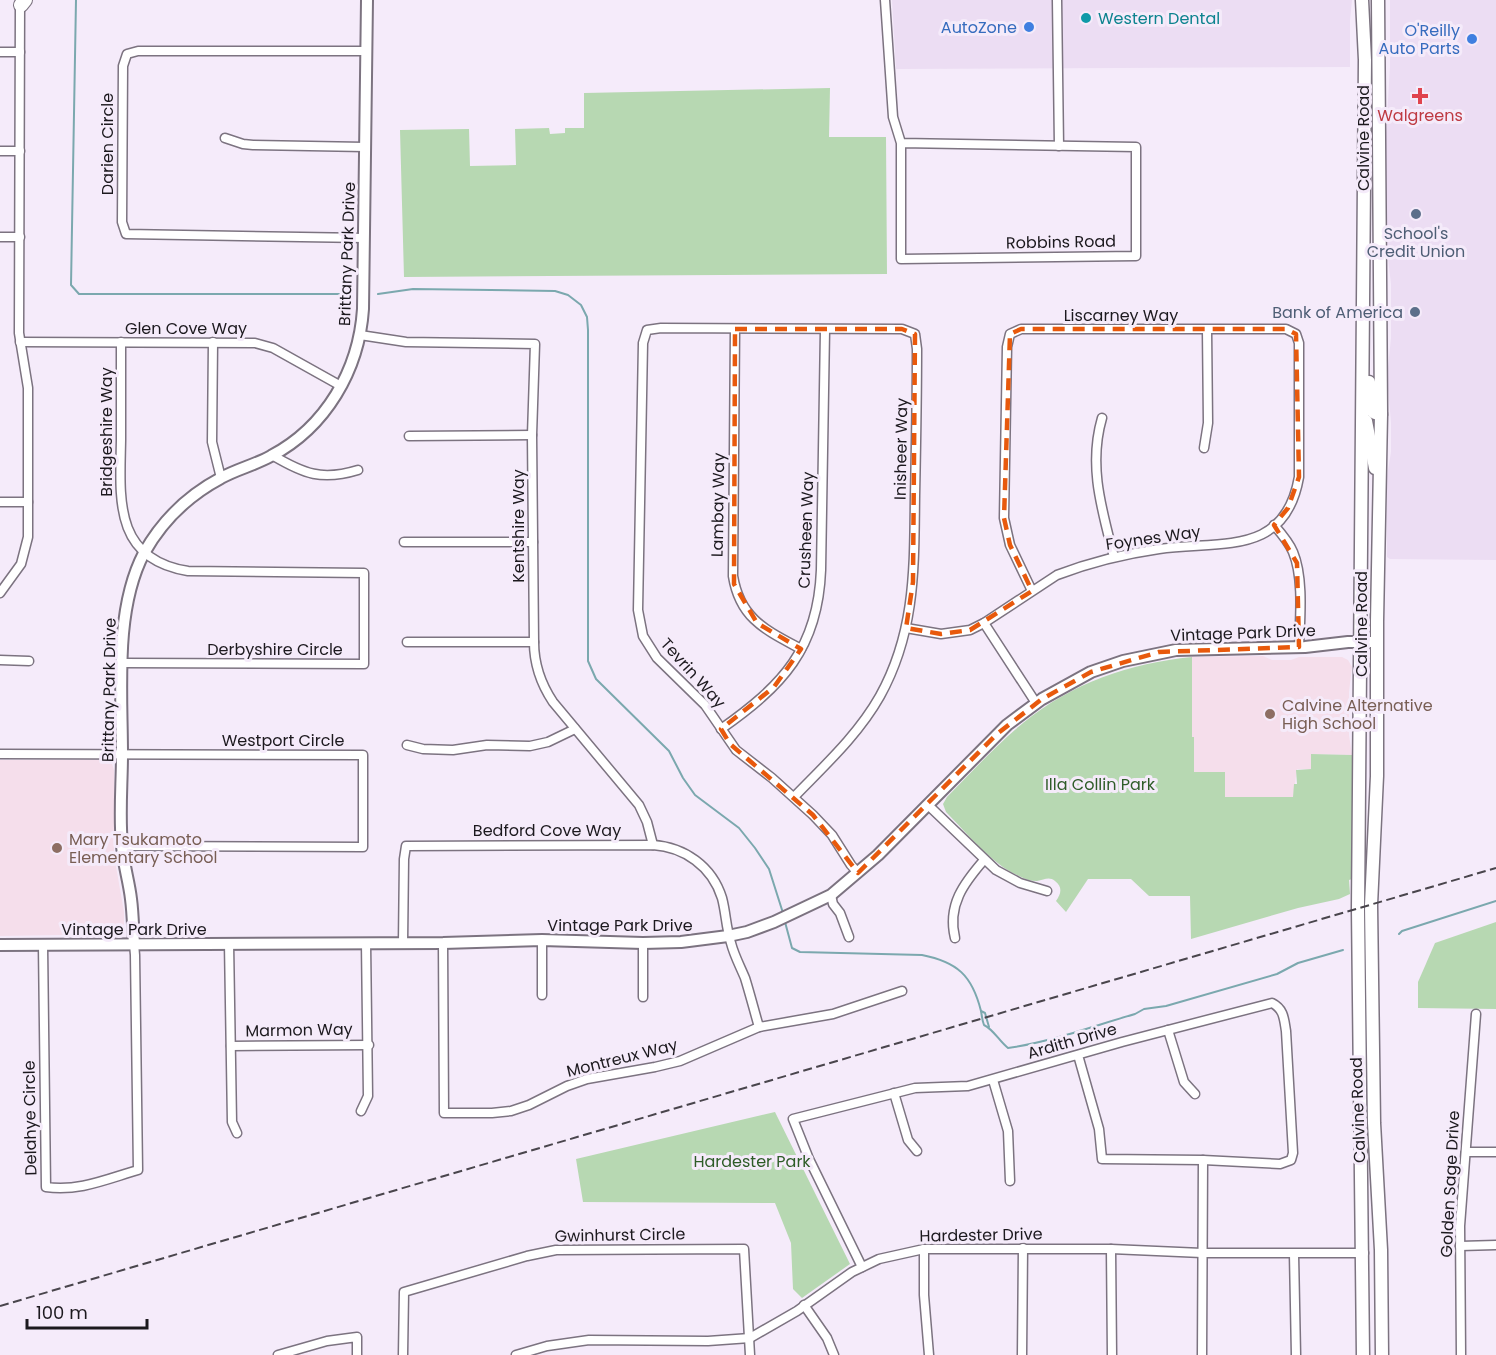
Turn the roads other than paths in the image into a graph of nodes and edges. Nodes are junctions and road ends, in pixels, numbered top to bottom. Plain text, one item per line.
1 (367, 0) edge
2 (885, 0) edge
3 (1057, 0) edge
4 (1362, 0) edge
5 (1378, 0) edge
6 (22, 2) edge
7 (365, 51) junction
8 (0, 52) edge
9 (20, 52) junction
10 (225, 138) dead end
11 (901, 144) junction
12 (1059, 146) junction
13 (365, 147) junction
14 (0, 151) edge
15 (20, 151) junction
16 (1363, 206) junction
17 (0, 237) edge
18 (20, 237) junction
19 (364, 238) junction
20 (1380, 266) junction
21 (735, 329) junction
22 (647, 330) joint
23 (825, 330) junction
24 (1207, 330) junction
25 (360, 335) junction
26 (20, 342) junction
27 (121, 342) junction
28 (213, 342) junction
29 (1362, 358) junction
30 (341, 386) junction
31 (1382, 414) junction
32 (1361, 417) junction
33 (1102, 418) dead end
34 (532, 435) junction
35 (409, 436) dead end
36 (1204, 448) dead end
37 (272, 456) junction
38 (358, 470) dead end
39 (221, 478) junction
40 (1380, 481) junction
41 (0, 502) edge
42 (28, 502) junction
43 (1274, 525) junction
44 (404, 542) dead end
45 (534, 542) junction
46 (145, 552) junction
47 (1114, 557) junction
48 (1032, 591) junction
49 (0, 593) edge
50 (984, 623) junction
51 (906, 628) junction
52 (407, 642) dead end
53 (534, 642) junction
54 (1360, 642) junction
55 (1377, 642) junction
56 (1299, 647) junction
57 (801, 649) junction
58 (0, 660) edge
59 (29, 661) dead end
60 (123, 663) junction
61 (1036, 703) junction
62 (575, 729) junction
63 (721, 729) junction
64 (407, 745) dead end
65 (0, 754) edge
66 (122, 755) junction
67 (794, 796) junction
68 (928, 805) junction
69 (653, 845) junction
70 (122, 846) junction
71 (984, 860) junction
72 (858, 873) junction
73 (1047, 891) dead end
74 (831, 895) junction
75 (729, 936) junction
76 (849, 937) dead end
77 (955, 938) dead end
78 (542, 940) junction
79 (366, 943) junction
80 (403, 943) junction
81 (443, 943) junction
82 (643, 943) junction
83 (134, 944) junction
84 (229, 944) junction
85 (0, 945) edge
86 (43, 945) junction
87 (902, 991) dead end
88 (542, 994) dead end
89 (643, 996) dead end
90 (1476, 1014) dead end
91 (759, 1027) junction
92 (1168, 1030) junction
93 (369, 1044) junction
94 (231, 1046) junction
95 (1078, 1054) junction
96 (993, 1080) junction
97 (894, 1094) junction
98 (1195, 1094) dead end
99 (361, 1111) dead end
100 (237, 1133) dead end
101 (917, 1151) dead end
102 (1466, 1152) junction
103 (1496, 1152) edge
104 (1203, 1160) junction
105 (1010, 1181) dead end
106 (1496, 1245) edge
107 (1460, 1246) junction
108 (1023, 1248) junction
109 (924, 1249) junction
110 (1111, 1249) junction
111 (1202, 1252) junction
112 (1364, 1253) junction
113 (1293, 1254) junction
114 (862, 1267) junction
115 (804, 1305) junction
116 (750, 1338) junction
117 (278, 1355) edge
118 (357, 1355) edge
119 (403, 1355) edge
120 (516, 1355) edge
121 (750, 1355) edge
122 (834, 1355) edge
123 (928, 1355) edge
124 (1022, 1355) edge
125 (1112, 1355) edge
126 (1202, 1355) edge
127 (1296, 1355) edge
128 (1364, 1355) edge
129 (1382, 1355) edge
130 (1461, 1355) edge

1 - 7 street, Brittany Park Drive
2 - 11 street, Robbins Road
3 - 12 street
4 - 16 main road, Calvine Road
5 - 20 main road, Calvine Road
6 - 9 street
7 - 13 street, Brittany Park Drive
7 - 19 street, Darien Circle
8 - 9 street
9 - 15 street
10 - 13 street
11 - 12 street, Robbins Road
11 - 12 street, Robbins Road
13 - 19 street, Brittany Park Drive
14 - 15 street
15 - 18 street
16 - 20 main road
16 - 29 main road, Calvine Road
17 - 18 street
18 - 26 street
19 - 25 street, Brittany Park Drive
20 - 31 main road, Calvine Road
21 - 22 street, Inisheer Way
21 - 23 street, Inisheer Way
21 - 57 street, Lambay Way
22 - 63 street, Tevrin Way
23 - 51 street, Inisheer Way
23 - 57 street, Crusheen Way
24 - 36 street
24 - 43 street, Liscarney Way
24 - 48 street, Liscarney Way
25 - 30 street, Brittany Park Drive
25 - 34 street, Kentshire Way
26 - 27 street, Glen Cove Way
26 - 42 street
27 - 28 street, Glen Cove Way
27 - 46 street, Bridgeshire Way
28 - 30 street, Glen Cove Way
28 - 39 street
29 - 31 main road
29 - 32 main road, Calvine Road
30 - 37 street, Brittany Park Drive
31 - 40 main road, Calvine Road
32 - 40 main road
32 - 54 main road, Calvine Road
33 - 47 street
34 - 35 street
34 - 45 street, Kentshire Way
37 - 38 street
37 - 39 street, Brittany Park Drive
39 - 46 street, Brittany Park Drive
40 - 55 main road, Calvine Road
41 - 42 street
42 - 49 street
43 - 47 street, Foynes Way
43 - 56 street
44 - 45 street
45 - 53 street, Kentshire Way
46 - 60 street, Brittany Park Drive
46 - 60 street, Derbyshire Circle
47 - 48 street, Foynes Way
48 - 50 street, Foynes Way
50 - 51 street, Foynes Way
50 - 61 street
51 - 67 street, Inisheer Way
52 - 53 street
53 - 62 street, Kentshire Way
54 - 55 street, Vintage Park Drive
54 - 56 street, Vintage Park Drive
54 - 112 main road, Calvine Road
55 - 129 main road, Calvine Road
56 - 61 street, Vintage Park Drive
57 - 63 street, Crusheen Way
58 - 59 street
60 - 66 street, Brittany Park Drive
61 - 68 street, Vintage Park Drive
62 - 64 street
62 - 69 street, Kentshire Way
63 - 67 street, Tevrin Way
65 - 66 street
66 - 70 street, Brittany Park Drive
66 - 70 street, Westport Circle
67 - 72 street, Tevrin Way
68 - 71 street
68 - 72 street, Vintage Park Drive
69 - 75 street, Bedford Cove Way
69 - 80 street, Bedford Cove Way
70 - 83 street, Brittany Park Drive
71 - 73 street
71 - 77 street
72 - 74 street, Vintage Park Drive
74 - 75 street, Vintage Park Drive
74 - 76 street
75 - 82 street, Vintage Park Drive
75 - 91 street, Bedford Cove Way
78 - 81 street, Vintage Park Drive
78 - 82 street, Vintage Park Drive
78 - 88 street
79 - 80 street, Vintage Park Drive
79 - 84 street, Vintage Park Drive
79 - 93 street, Marmon Way
80 - 81 street, Vintage Park Drive
81 - 91 street, Montreux Way
82 - 89 street
83 - 84 street, Vintage Park Drive
83 - 86 street, Vintage Park Drive
83 - 86 street, Delahye Circle
84 - 94 street, Marmon Way
85 - 86 street, Vintage Park Drive
87 - 91 street
90 - 102 street, Golden Sage Drive
92 - 95 street, Ardith Drive
92 - 98 street
92 - 104 street, Ardith Drive
93 - 94 street, Marmon Way
93 - 99 street
94 - 100 street
95 - 96 street, Ardith Drive
95 - 104 street
96 - 97 street, Ardith Drive
96 - 105 street
97 - 101 street
97 - 114 street, Ardith Drive
102 - 103 street
102 - 107 street, Golden Sage Drive
104 - 111 street
106 - 107 street
107 - 130 street, Golden Sage Drive
108 - 109 street, Hardester Drive
108 - 110 street, Hardester Drive
108 - 124 street
109 - 114 street, Hardester Drive
109 - 123 street
110 - 111 street, Hardester Drive
110 - 125 street
111 - 113 street, Hardester Drive
111 - 126 street
112 - 113 street, Hardester Drive
112 - 128 main road, Calvine Road
113 - 127 street
114 - 115 street, Hardester Drive
115 - 116 street, Hardester Drive
115 - 122 street
116 - 119 street, Gwinhurst Circle
116 - 120 street, Hardester Drive
116 - 121 street
117 - 118 street

